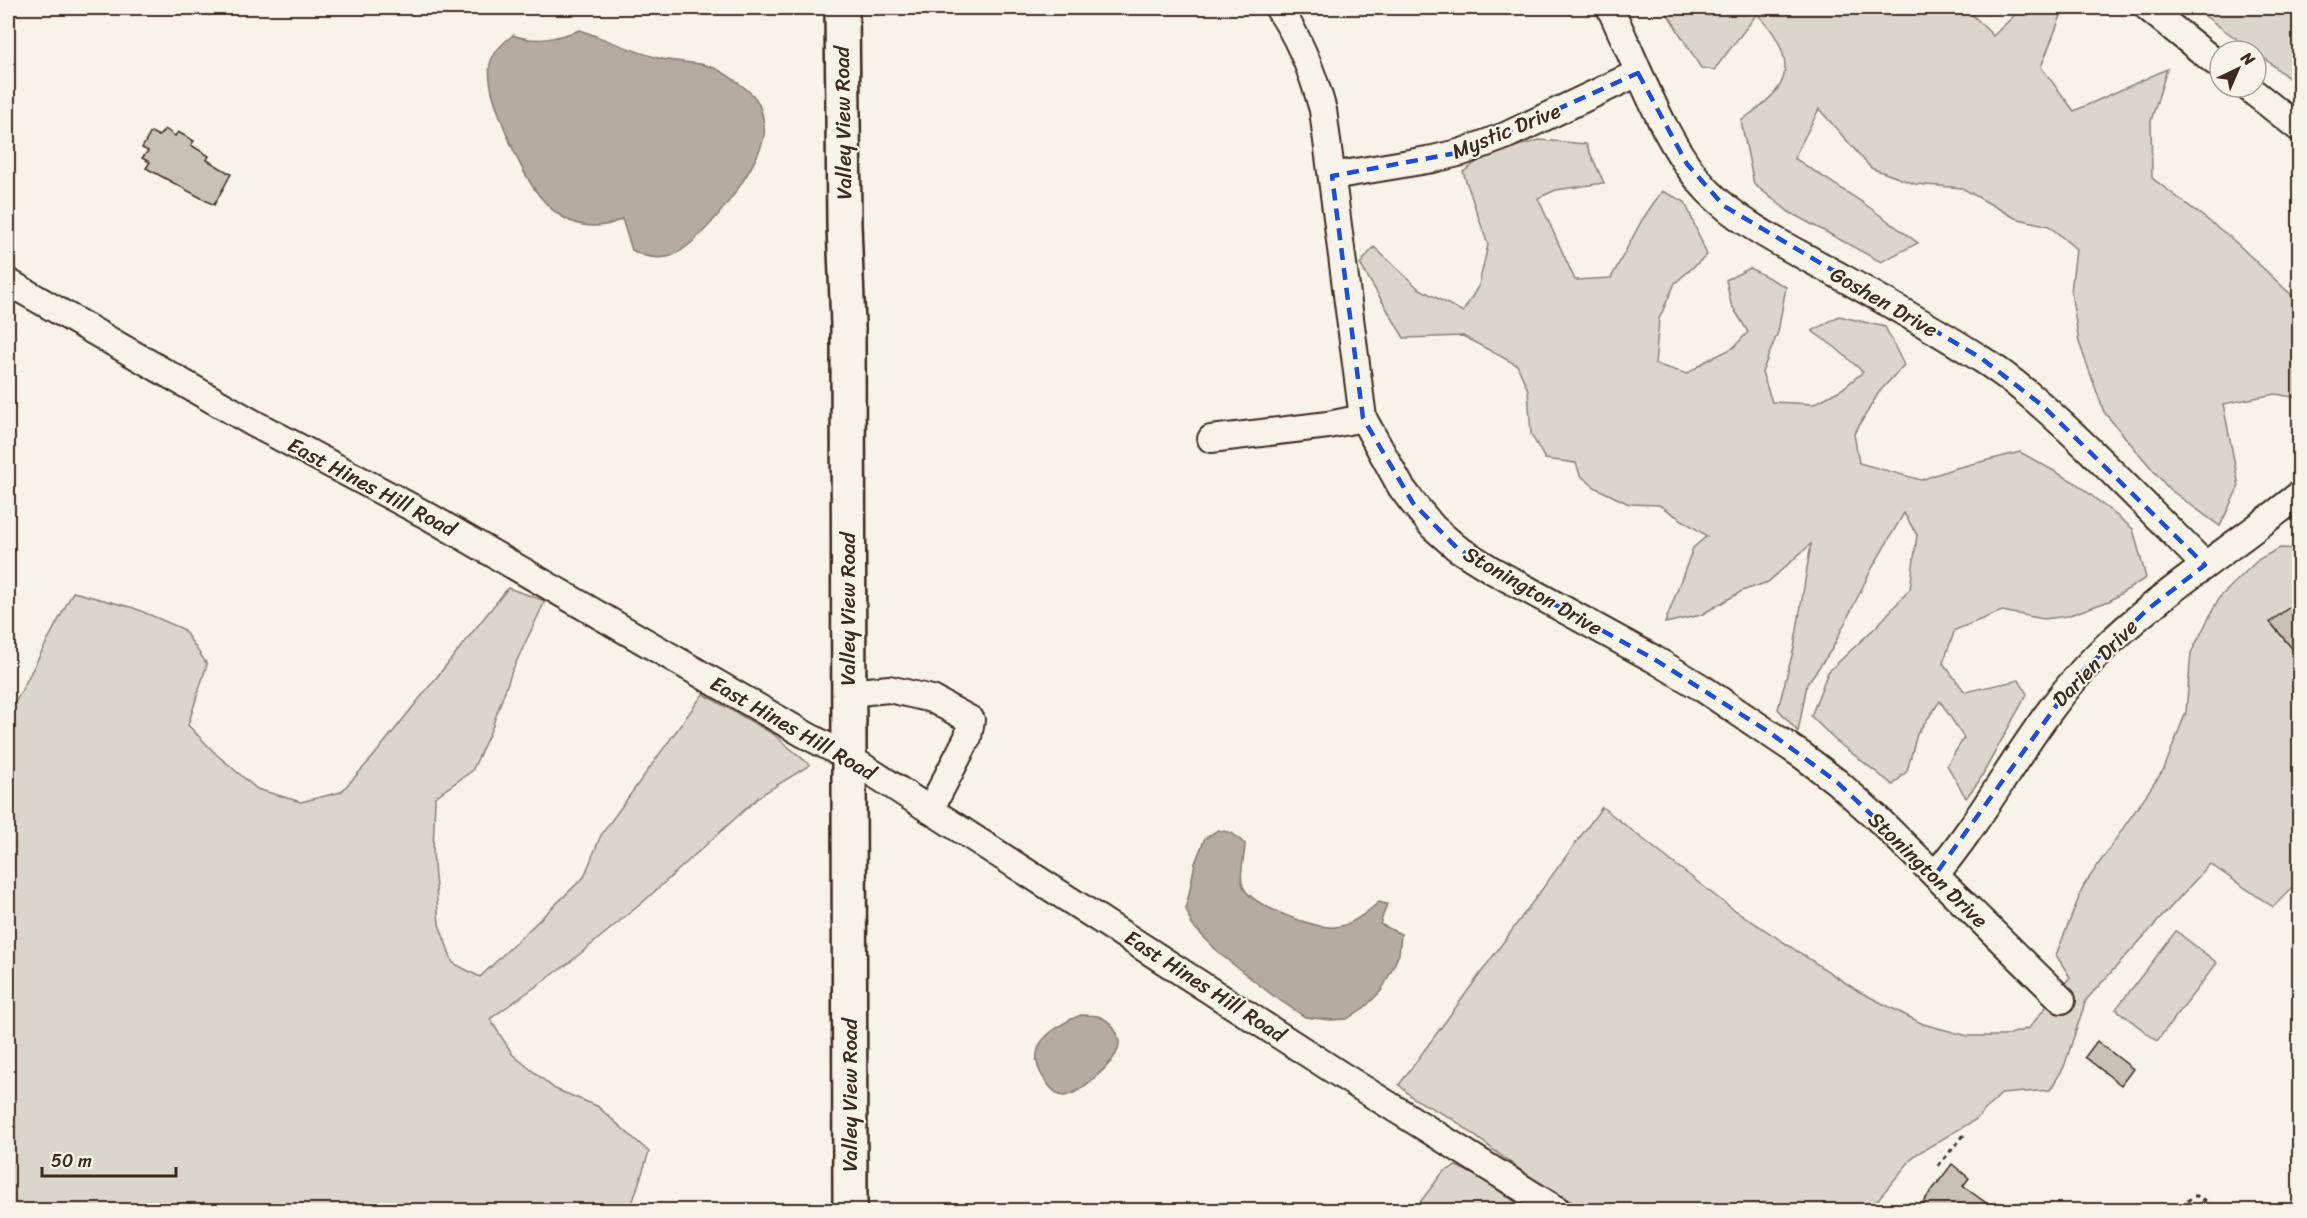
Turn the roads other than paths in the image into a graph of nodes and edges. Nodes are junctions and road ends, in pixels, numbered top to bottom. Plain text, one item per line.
1 (842, 8) edge
2 (1278, 8) edge
3 (1610, 8) edge
4 (2148, 8) edge
5 (2208, 56) edge
6 (1638, 73) junction
7 (2262, 99) edge
8 (2300, 129) edge
9 (1332, 176) junction
10 (8, 282) edge
11 (1363, 418) junction
12 (1211, 439) dead end
13 (2300, 494) edge
14 (2205, 565) junction
15 (848, 693) junction
16 (848, 757) junction
17 (930, 810) junction
18 (1935, 874) junction
19 (2062, 1000) dead end
20 (850, 1210) edge
21 (1557, 1210) edge

1 - 15 main road, Valley View Road
2 - 9 street, Stonington Drive
3 - 6 street, Goshen Drive
4 - 5 street
6 - 9 street, Mystic Drive
6 - 14 street, Goshen Drive
7 - 8 street
9 - 11 street, Stonington Drive
10 - 16 street, East Hines Hill Road
11 - 12 street
11 - 18 street, Stonington Drive
13 - 14 street, Darien Drive
14 - 18 street, Darien Drive
15 - 16 main road, Valley View Road
15 - 17 street
16 - 17 street, East Hines Hill Road
16 - 20 main road, Valley View Road
17 - 21 street, East Hines Hill Road
18 - 19 street, Stonington Drive

